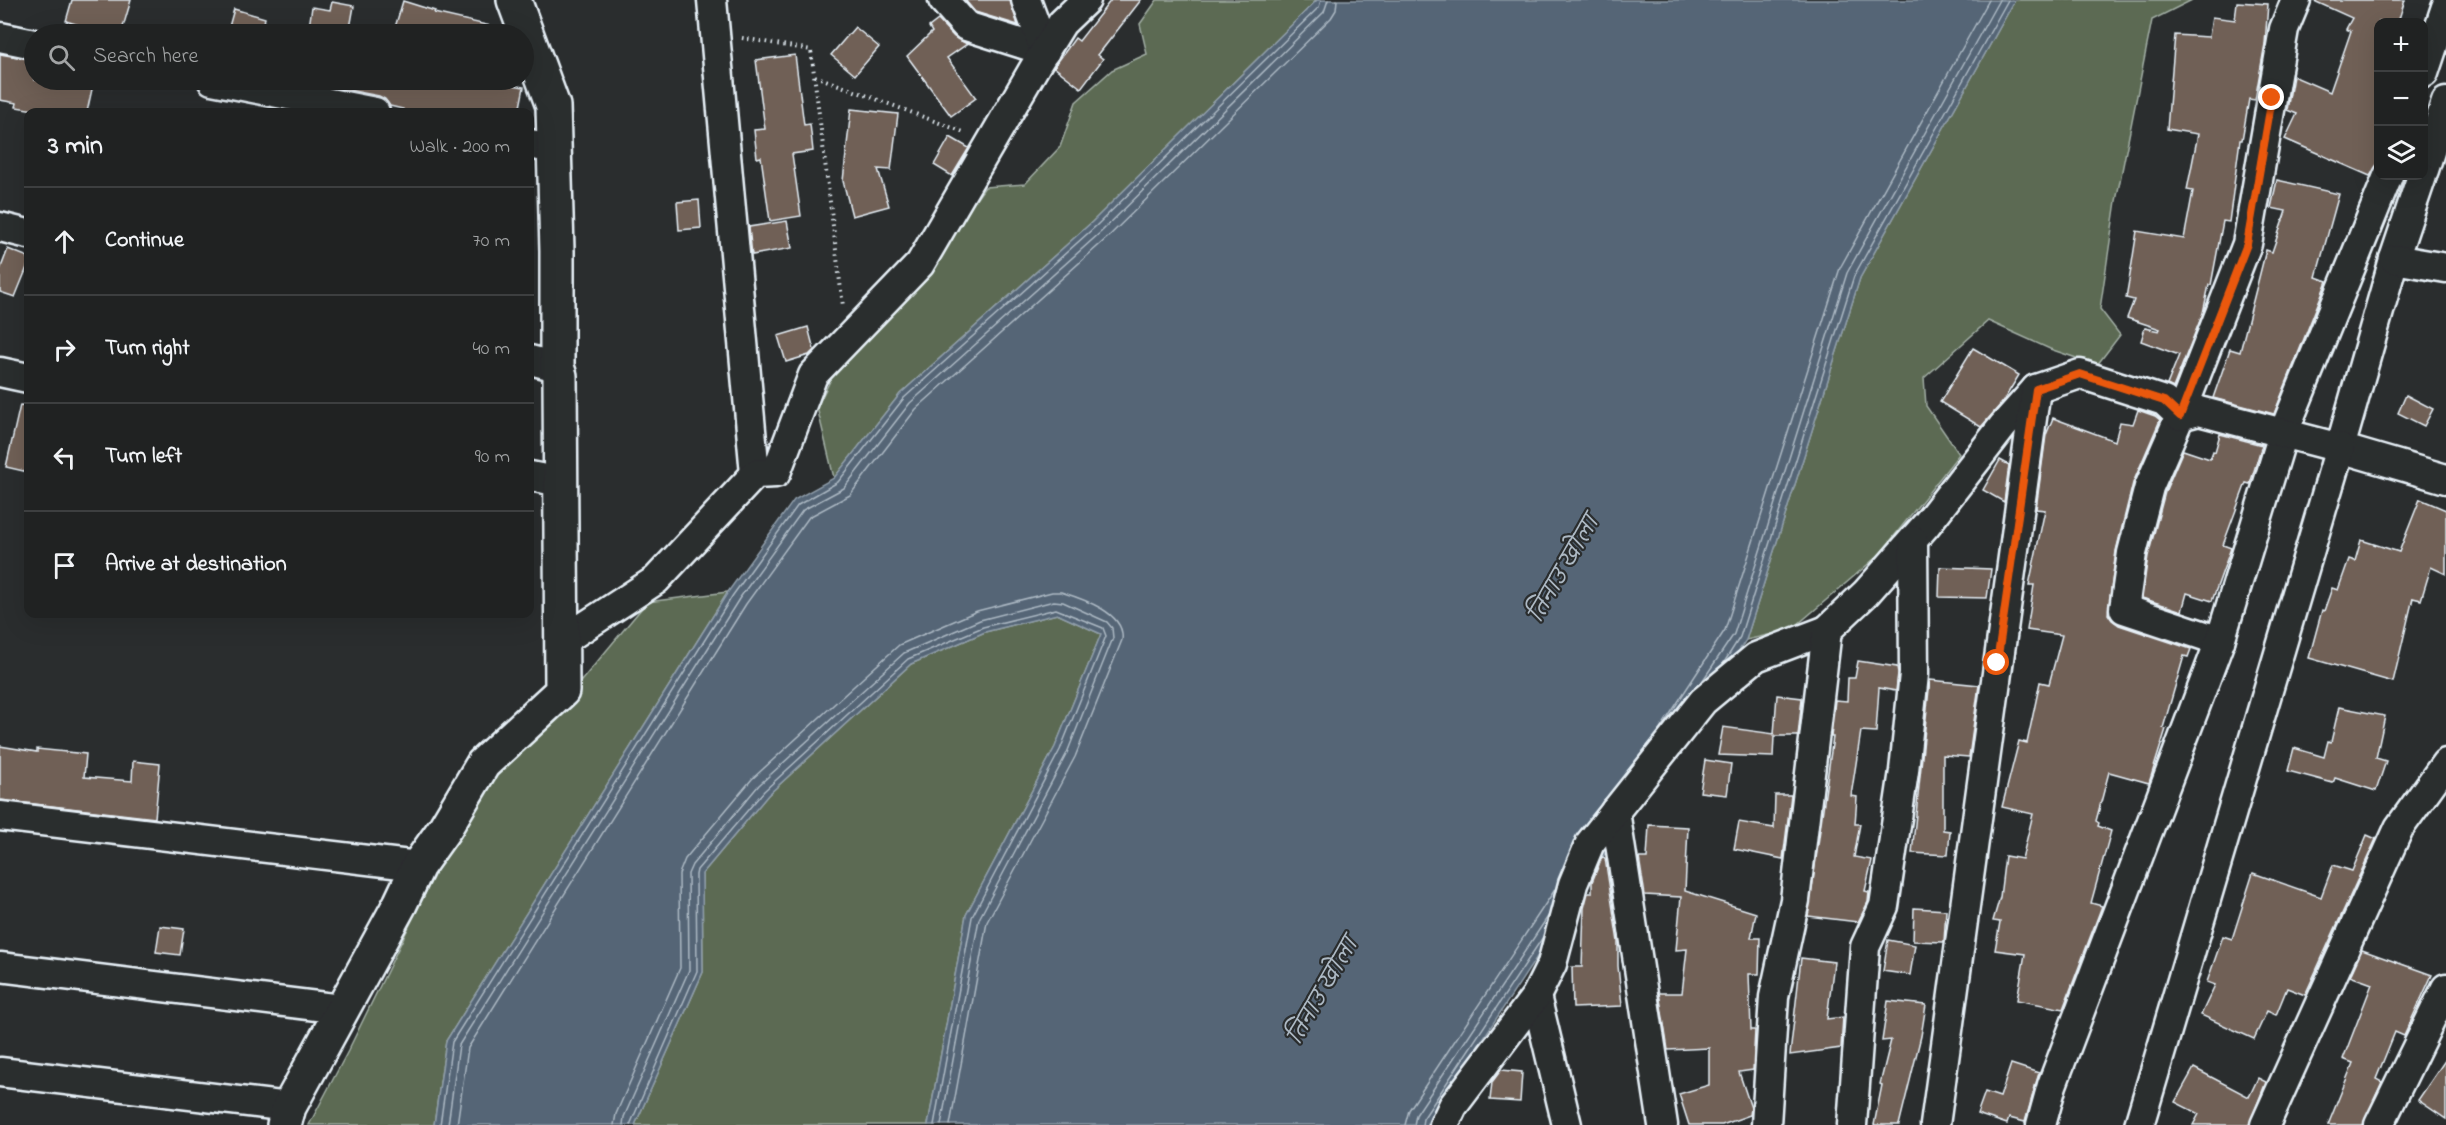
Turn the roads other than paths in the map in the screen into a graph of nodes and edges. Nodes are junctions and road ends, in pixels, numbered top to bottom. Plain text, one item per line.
1 (514, 0) edge
2 (712, 0) edge
3 (943, 0) edge
4 (1026, 0) edge
5 (1086, 0) edge
6 (2296, 0) edge
7 (2446, 7) edge
8 (523, 24) edge
9 (0, 37) edge
10 (24, 42) edge
11 (1045, 51) junction
12 (534, 54) edge
13 (2424, 72) edge
14 (263, 90) edge
15 (2446, 102) edge
16 (355, 108) edge
17 (542, 146) edge
18 (2428, 158) edge
19 (2386, 180) edge
20 (2421, 180) edge
21 (0, 226) edge
22 (24, 233) edge
23 (2394, 259) junction
24 (2446, 268) edge
25 (543, 364) edge
26 (0, 372) edge
27 (24, 377) edge
28 (2036, 389) junction
29 (2180, 416) junction
30 (2283, 434) junction
31 (2340, 448) junction
32 (755, 474) junction
33 (545, 479) edge
34 (2446, 479) edge
35 (1913, 540) junction
36 (1827, 630) junction
37 (2220, 641) junction
38 (561, 642) junction
39 (2446, 763) edge
40 (1615, 811) junction
41 (0, 816) edge
42 (418, 866) junction
43 (0, 967) edge
44 (2446, 988) edge
45 (1536, 996) junction
46 (341, 1009) junction
47 (0, 1072) edge
48 (286, 1116) edge
49 (1444, 1125) edge
50 (1567, 1125) edge
51 (1663, 1125) edge
52 (1766, 1125) edge
53 (1852, 1125) edge
54 (1935, 1125) edge
55 (2041, 1125) edge
56 (2139, 1125) edge
57 (2265, 1125) edge
58 (2379, 1125) edge

1 - 8 main road
2 - 32 street
3 - 11 street
4 - 11 street
5 - 11 street
6 - 29 street
7 - 13 street
9 - 10 street
11 - 32 street
12 - 17 main road
14 - 16 street
15 - 18 street
17 - 25 main road
19 - 30 street
20 - 23 street
21 - 22 street
23 - 24 street
23 - 31 street
25 - 33 main road
26 - 27 street
28 - 29 street
28 - 35 street
28 - 54 street
29 - 30 street
29 - 37 street
30 - 31 street
30 - 37 street
31 - 34 street
31 - 56 street
32 - 38 street
33 - 38 main road
35 - 36 street
35 - 53 street
36 - 40 street
36 - 52 street
37 - 55 street
38 - 42 main road
39 - 57 street
40 - 45 street
40 - 51 street
41 - 42 street
42 - 46 main road
43 - 46 street
44 - 58 street
45 - 49 street
45 - 50 street
46 - 48 main road
47 - 48 street

